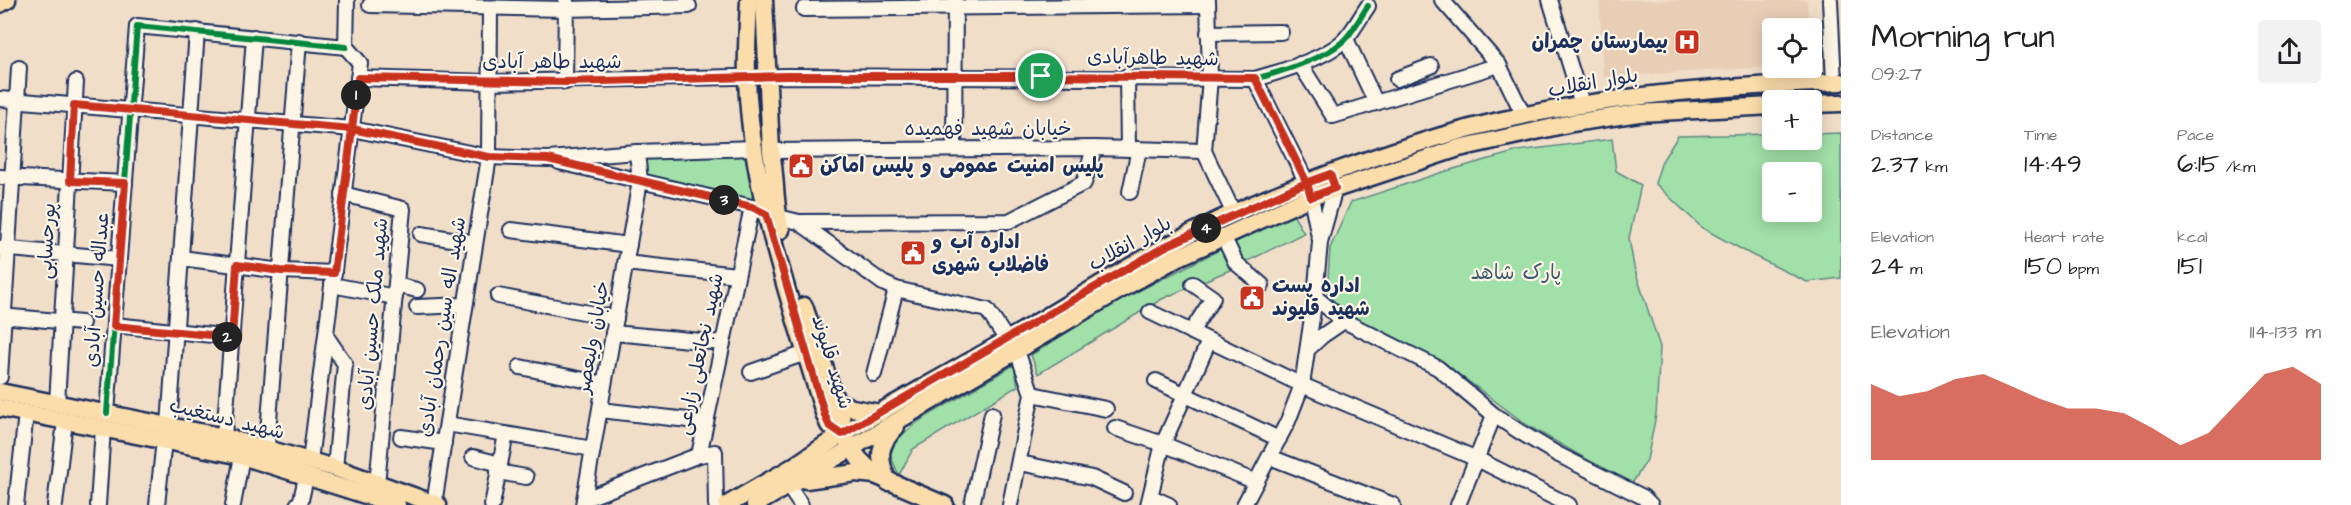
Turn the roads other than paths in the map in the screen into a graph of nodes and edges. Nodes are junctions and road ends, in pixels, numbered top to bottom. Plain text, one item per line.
1 (7, 0) edge
2 (347, 0) edge
3 (749, 0) edge
4 (764, 0) edge
5 (1442, 0) edge
6 (1550, 0) edge
7 (1830, 0) edge
8 (1208, 2) edge
9 (1370, 2) edge
10 (0, 4) edge
11 (566, 4) edge
12 (955, 4) edge
13 (370, 5) dead end
14 (689, 6) dead end
15 (490, 8) junction
16 (804, 9) dead end
17 (197, 31) junction
18 (1281, 32) dead end
19 (1208, 33) junction
20 (254, 37) junction
21 (1346, 39) junction
22 (300, 41) junction
23 (346, 47) junction
24 (1300, 64) junction
25 (1499, 65) junction
26 (19, 68) dead end
27 (954, 76) junction
28 (1127, 76) junction
29 (767, 77) junction
30 (358, 78) junction
31 (747, 78) junction
32 (1210, 78) junction
33 (1255, 78) junction
34 (1397, 79) dead end
35 (76, 82) dead end
36 (490, 82) junction
37 (565, 82) junction
38 (1837, 82) edge
39 (1439, 85) junction
40 (0, 99) edge
41 (17, 100) junction
42 (1376, 103) junction
43 (1841, 103) edge
44 (1582, 104) junction
45 (1822, 104) edge
46 (74, 105) junction
47 (1762, 107) edge
48 (130, 110) junction
49 (191, 115) junction
50 (1524, 116) junction
51 (248, 120) junction
52 (293, 124) junction
53 (352, 129) junction
54 (954, 148) junction
55 (1094, 148) junction
56 (763, 149) junction
57 (1133, 149) junction
58 (1204, 151) junction
59 (637, 152) junction
60 (489, 157) junction
61 (548, 159) junction
62 (6, 178) edge
63 (70, 181) junction
64 (640, 181) junction
65 (1333, 181) junction
66 (125, 183) junction
67 (1309, 190) junction
68 (1130, 192) dead end
69 (343, 194) junction
70 (765, 212) junction
71 (1234, 214) junction
72 (799, 222) junction
73 (511, 230) dead end
74 (421, 234) dead end
75 (1223, 236) junction
76 (1320, 242) junction
77 (475, 243) junction
78 (629, 245) junction
79 (4, 249) edge
80 (66, 254) junction
81 (181, 258) junction
82 (119, 259) junction
83 (626, 263) junction
84 (237, 265) junction
85 (281, 271) junction
86 (737, 275) junction
87 (333, 279) junction
88 (1193, 284) dead end
89 (1262, 285) dead end
90 (896, 289) junction
91 (417, 290) dead end
92 (395, 291) junction
93 (498, 296) dead end
94 (1315, 297) junction
95 (465, 305) junction
96 (417, 307) dead end
97 (1149, 312) dead end
98 (2, 316) edge
99 (616, 318) junction
100 (62, 321) junction
101 (1344, 321) junction
102 (82, 323) dead end
103 (114, 326) junction
104 (176, 330) junction
105 (1191, 332) junction
106 (613, 333) junction
107 (326, 336) junction
108 (232, 337) junction
109 (1209, 341) junction
110 (723, 343) junction
111 (1012, 346) junction
112 (1308, 348) junction
113 (806, 353) junction
114 (520, 367) dead end
115 (751, 372) dead end
116 (874, 374) dead end
117 (0, 377) edge
118 (1156, 381) dead end
119 (604, 384) junction
120 (1302, 385) junction
121 (0, 392) edge
122 (1185, 393) junction
123 (1032, 394) junction
124 (835, 400) junction
125 (57, 403) junction
126 (0, 408) edge
127 (1107, 409) dead end
128 (600, 410) junction
129 (26, 413) junction
130 (880, 413) junction
131 (992, 414) dead end
132 (1494, 415) junction
133 (905, 416) junction
134 (105, 420) junction
135 (65, 421) junction
136 (706, 422) junction
137 (447, 424) junction
138 (1115, 428) dead end
139 (166, 433) junction
140 (506, 434) junction
141 (224, 437) junction
142 (401, 437) dead end
143 (1279, 439) junction
144 (847, 441) junction
145 (444, 443) junction
146 (1163, 444) junction
147 (593, 449) junction
148 (244, 450) junction
149 (699, 455) junction
150 (266, 457) junction
151 (473, 457) dead end
152 (1270, 457) junction
153 (1477, 459) junction
154 (1020, 463) junction
155 (335, 468) junction
156 (499, 468) junction
157 (308, 469) junction
158 (526, 477) dead end
159 (882, 479) junction
160 (1256, 482) junction
161 (377, 484) junction
162 (791, 484) junction
163 (1124, 493) dead end
164 (918, 500) edge
165 (1149, 501) edge
166 (584, 502) edge
167 (1644, 502) edge
168 (300, 504) edge
169 (436, 504) edge
170 (16, 505) edge
171 (55, 505) edge
172 (98, 505) edge
173 (157, 505) edge
174 (233, 505) edge
175 (397, 505) edge
176 (492, 505) edge
177 (716, 505) edge
178 (727, 505) edge
179 (755, 505) edge
180 (801, 505) edge
181 (945, 505) edge
182 (972, 505) edge
183 (1010, 505) edge
184 (1169, 505) edge
185 (1244, 505) edge
186 (1393, 505) edge
187 (1458, 505) edge
188 (1569, 505) edge

1 - 10 main road
2 - 23 street
3 - 31 main road, شهید قلیوند
4 - 29 main road, شهید قلیوند
5 - 25 street
6 - 44 street
7 - 38 street
8 - 12 street
8 - 19 street
9 - 21 street, شهید طاهرآبادی
11 - 14 street
11 - 15 street
11 - 37 street
12 - 16 street
12 - 27 street
13 - 15 street
15 - 36 street, شهید اله سین رحمان آبادی
17 - 20 street
17 - 48 street, عبداله حسین آبادی
17 - 49 street
18 - 19 street
19 - 32 street
20 - 22 street
20 - 51 street
21 - 24 street, شهید طاهرآبادی
21 - 42 street
22 - 23 street
22 - 52 street
23 - 30 street
24 - 33 street, شهید طاهرآبادی
24 - 42 street
25 - 39 street
25 - 50 street
26 - 41 street
27 - 28 street, شهید طاهرآبادی
27 - 29 street, شهید طاهرآبادی
27 - 54 street
28 - 32 street, شهید طاهرآبادی
28 - 57 street
29 - 31 street, شهید طاهر آبادی
29 - 56 main road, شهید قلیوند
30 - 36 street, شهید طاهر آبادی
30 - 53 street
31 - 37 street, شهید طاهر آبادی
31 - 56 main road, شهید قلیوند
32 - 33 street, شهید طاهرآبادی
32 - 58 street
33 - 67 street
34 - 39 street
35 - 46 street, پورحسابی
36 - 37 street, شهید طاهر آبادی
36 - 60 street, شهید اله سین رحمان آبادی
38 - 44 main road, بلوار انقلاب
39 - 42 street
40 - 41 street
41 - 46 street
41 - 62 street
43 - 45 main road
44 - 50 main road, بلوار انقلاب
46 - 48 street
46 - 63 street, پورحسابی
47 - 65 main road, بلوار انقلاب
48 - 49 street
48 - 66 street, عبداله حسین آبادی
49 - 51 street
49 - 81 street
50 - 65 main road, بلوار انقلاب
51 - 52 street
51 - 84 street
52 - 53 street
52 - 85 street
53 - 60 street
53 - 69 street
54 - 55 street, خیابان شهید فهمیده
54 - 56 street, خیابان شهید فهمیده
55 - 57 street, خیابان شهید فهمیده
55 - 72 street
56 - 59 street, خیابان شهید فهمیده
56 - 70 main road, شهید قلیوند
57 - 58 street, خیابان شهید فهمیده
57 - 68 street
58 - 71 street
59 - 61 street, خیابان شهید فهمیده
59 - 64 street, خیابان ولیعصر
60 - 61 street
60 - 77 street, شهید اله سین رحمان آبادی
61 - 64 street
62 - 63 street
62 - 79 street
63 - 66 street
63 - 80 street, پورحسابی
64 - 70 street
64 - 78 street, خیابان ولیعصر
65 - 67 main road, بلوار انقلاب
65 - 76 street
66 - 82 street, عبداله حسین آبادی
67 - 71 main road, بلوار انقلاب
67 - 75 main road, بلوار انقلاب
67 - 76 street
69 - 87 street
69 - 92 street, شهید ملک حسین آبادی
70 - 72 street
70 - 86 street, شهید نجاتعلی زارعی
70 - 113 main road, شهید قلیوند
70 - 124 main road, شهید قلیوند
71 - 111 main road, بلوار انقلاب
72 - 90 street
73 - 78 street
74 - 77 street
75 - 89 street
75 - 111 main road, بلوار انقلاب
76 - 94 street
77 - 95 street, شهید اله سین رحمان آبادی
78 - 83 street, خیابان ولیعصر
79 - 80 street
79 - 98 street
80 - 82 street
80 - 100 street, پورحسابی
81 - 84 street
81 - 104 street
82 - 103 street, عبداله حسین آبادی
83 - 86 street
83 - 99 street, خیابان ولیعصر
84 - 85 street
84 - 108 street
85 - 87 street
85 - 150 street
86 - 110 street, شهید نجاتعلی زارعی
87 - 92 street
87 - 107 street
88 - 105 street
90 - 111 street
90 - 116 street
91 - 92 street
92 - 161 street, شهید ملک حسین آبادی
93 - 99 street
94 - 101 street
94 - 112 street
95 - 96 street
95 - 137 street, شهید اله سین رحمان آبادی
97 - 105 street
98 - 100 street
98 - 117 street
99 - 106 street, خیابان ولیعصر
100 - 102 street
100 - 125 street, پورحسابی
101 - 112 street
101 - 132 street
103 - 104 street
103 - 134 street, عبداله حسین آبادی
104 - 108 street
104 - 139 street
105 - 109 street
106 - 110 street
106 - 119 street, خیابان ولیعصر
107 - 155 street
107 - 157 street
108 - 141 street
109 - 120 street
109 - 122 street
110 - 136 street, شهید نجاتعلی زارعی
111 - 123 street
111 - 130 main road, بلوار انقلاب
111 - 133 main road, بلوار انقلاب
112 - 120 street
113 - 115 street
113 - 144 main road, شهید قلیوند
114 - 119 street
118 - 122 street
119 - 128 street, خیابان ولیعصر
120 - 143 street
120 - 153 street
121 - 125 main road, شهید دستغیب
122 - 143 street
122 - 146 street
123 - 127 street
123 - 154 street
124 - 130 main road
124 - 144 main road, شهید قلیوند
125 - 134 main road, شهید دستغیب
126 - 129 main road, شهید دستغیب
128 - 136 street
128 - 147 street, خیابان ولیعصر
129 - 135 main road, شهید دستغیب
129 - 170 street
130 - 144 main road, بلوار انقلاب
131 - 182 street
132 - 153 street
132 - 167 street
133 - 144 main road, بلوار انقلاب
133 - 159 main road
134 - 135 main road, شهید دستغیب
134 - 139 main road, شهید دستغیب
134 - 172 street, عبداله حسین آبادی
135 - 171 street
136 - 149 street, شهید نجاتعلی زارعی
137 - 140 street
137 - 145 street, شهید اله سین رحمان آبادی
138 - 146 street
139 - 141 main road, شهید دستغیب
139 - 148 main road, شهید دستغیب
139 - 173 street
140 - 147 street
140 - 156 street
141 - 148 main road, شهید دستغیب
142 - 145 street
143 - 152 street
144 - 159 main road
144 - 162 main road, بلوار انقلاب
144 - 178 main road, بلوار انقلاب
145 - 169 street, شهید اله سین رحمان آبادی
146 - 160 street
146 - 165 street
147 - 166 street, خیابان ولیعصر
148 - 150 main road, شهید دستغیب
148 - 174 street
149 - 166 street, شهید نجاتعلی زارعی
149 - 177 street
150 - 157 main road, شهید دستغیب
151 - 156 street
152 - 160 street
152 - 186 street
153 - 187 street
153 - 188 street
154 - 163 street
154 - 183 street
155 - 157 main road, شهید دستغیب
155 - 161 main road, شهید دستغیب
156 - 158 street
156 - 176 street
157 - 168 street
157 - 175 main road, شهید دستغیب
159 - 162 main road
159 - 164 main road
160 - 185 street
161 - 169 main road, شهید دستغیب
162 - 179 main road, بلوار انقلاب
162 - 180 street
164 - 181 main road
165 - 184 street

